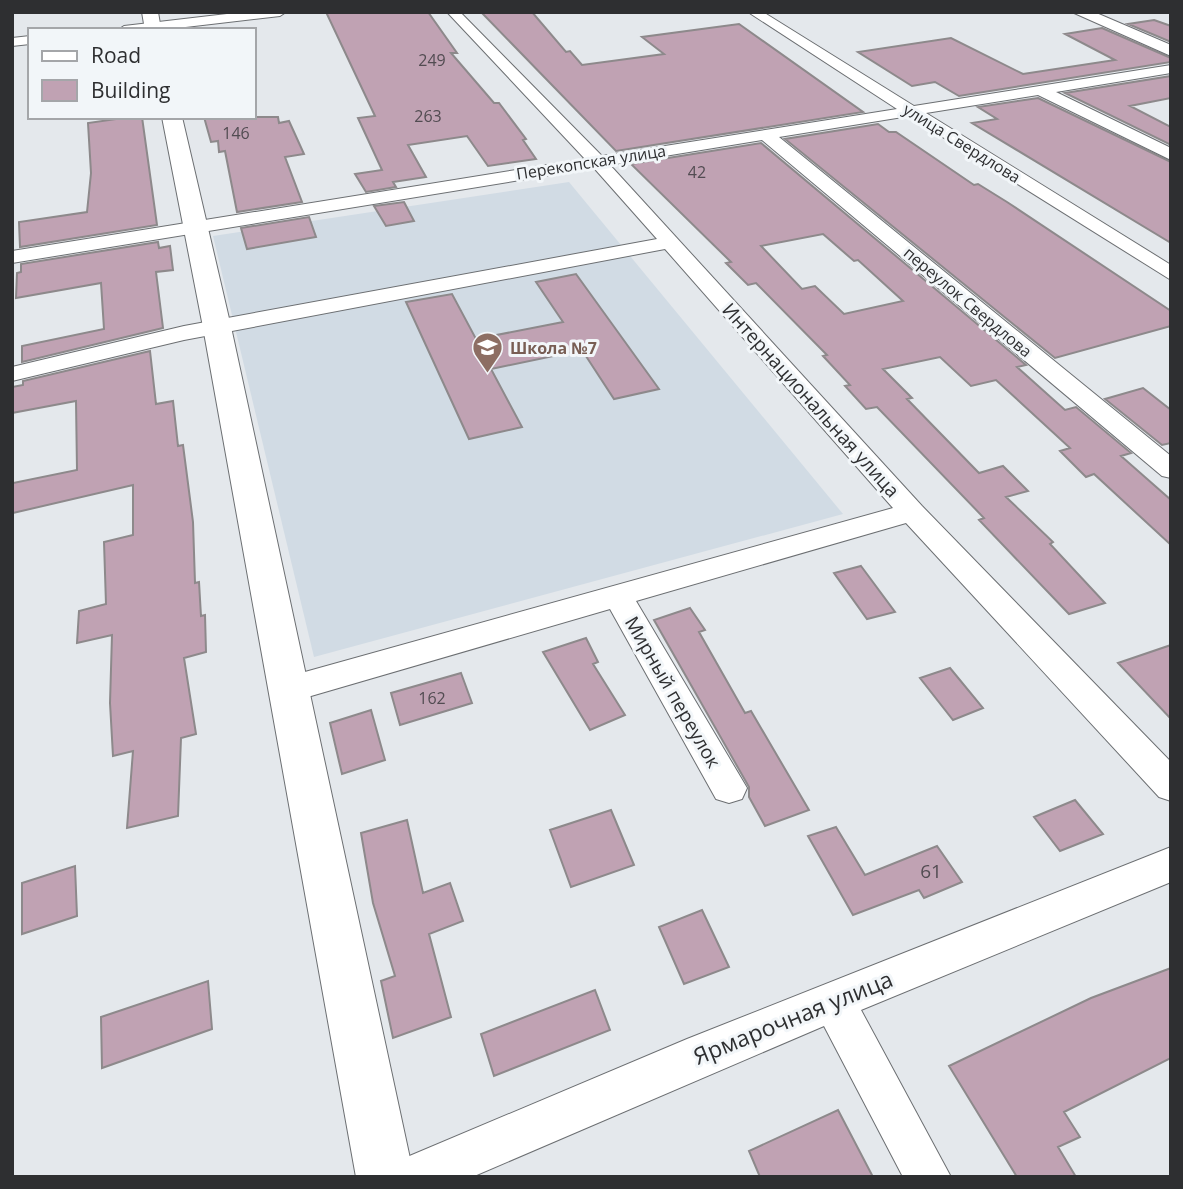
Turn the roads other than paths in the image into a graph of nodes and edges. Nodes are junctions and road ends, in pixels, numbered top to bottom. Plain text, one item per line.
1 (280, 12) edge
2 (453, 12) edge
3 (754, 12) edge
4 (1080, 12) edge
5 (152, 23) edge
6 (132, 28) edge
7 (1171, 51) edge
8 (1171, 69) edge
9 (1040, 90) junction
10 (911, 111) junction
11 (172, 119) edge
12 (765, 134) junction
13 (1171, 155) edge
14 (597, 161) junction
15 (194, 225) junction
16 (668, 243) junction
17 (12, 257) edge
18 (1171, 274) edge
19 (217, 327) junction
20 (13, 374) edge
21 (1171, 470) edge
22 (912, 512) junction
23 (618, 596) junction
24 (286, 690) junction
25 (1171, 786) edge
26 (729, 788) dead end
27 (1171, 864) edge
28 (833, 1002) junction
29 (385, 1177) edge
30 (417, 1177) edge
31 (928, 1177) edge

1 - 5 street
2 - 14 street, Интернациональная улица
3 - 10 street, улица Свердлова
4 - 7 main road
5 - 6 street
8 - 9 street, Перекопская улица
9 - 10 street, Перекопская улица
9 - 13 street
10 - 12 street, Перекопская улица
10 - 18 street, улица Свердлова
11 - 15 main road
12 - 14 street, Перекопская улица
12 - 21 street, переулок Свердлова
14 - 15 street, Перекопская улица
14 - 16 street, Интернациональная улица
15 - 17 street, Перекопская улица
15 - 19 main road
16 - 19 street
16 - 22 street, Интернациональная улица
19 - 20 street
19 - 24 main road
22 - 23 street
22 - 25 street, Интернациональная улица
23 - 24 street
23 - 26 street, Мирный переулок
24 - 29 main road
27 - 28 street, Ярмарочная улица
28 - 30 street, Ярмарочная улица
28 - 31 street

